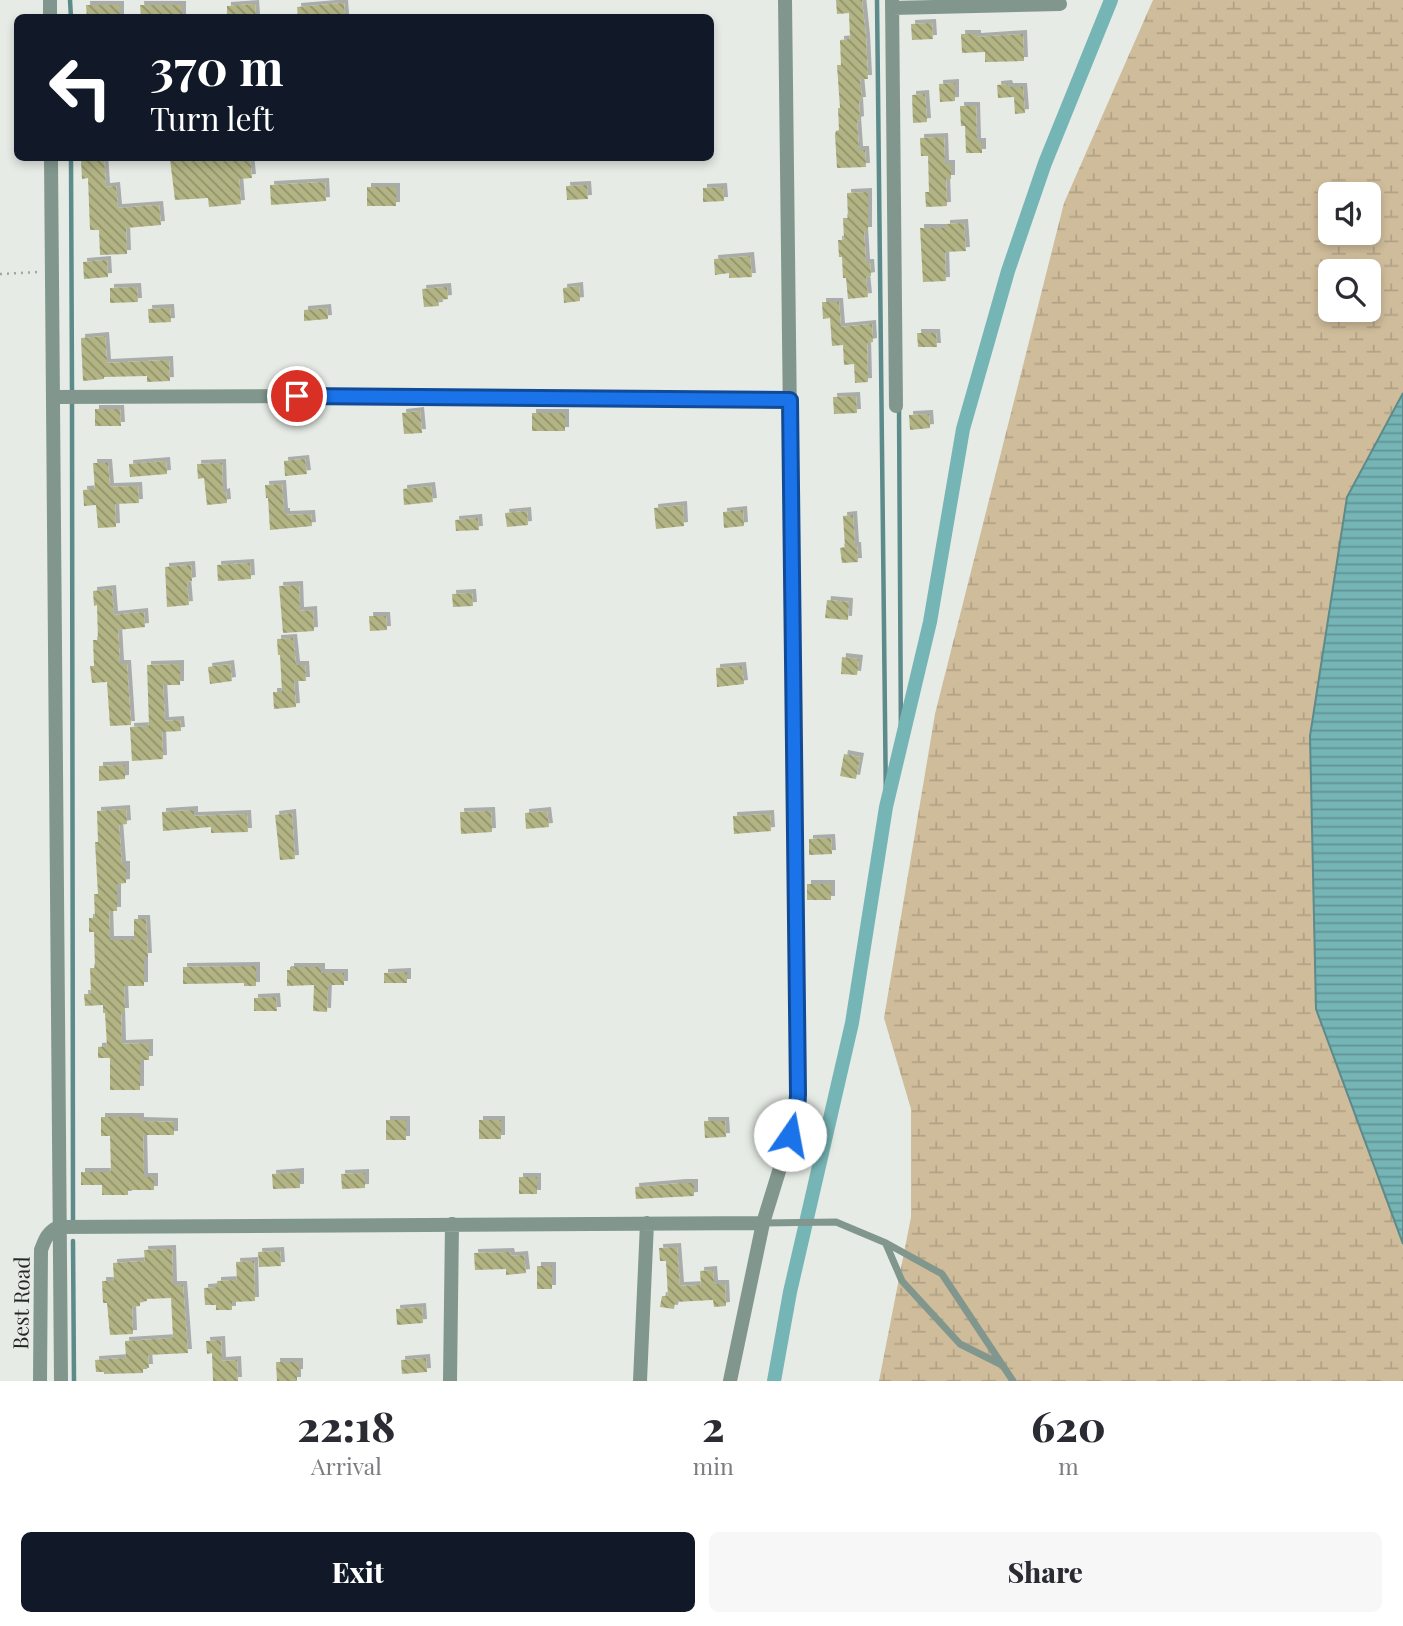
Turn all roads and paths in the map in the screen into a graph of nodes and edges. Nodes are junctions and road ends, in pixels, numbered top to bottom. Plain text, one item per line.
1 (785, 0) edge
2 (892, 4) edge
3 (1060, 4) dead end
4 (51, 161) edge
5 (52, 271) junction
6 (0, 274) edge
7 (53, 397) junction
8 (790, 400) junction
9 (896, 407) dead end
10 (770, 1222) junction
11 (647, 1223) junction
12 (452, 1224) junction
13 (56, 1228) junction
14 (886, 1243) junction
15 (1003, 1366) junction
16 (40, 1381) edge
17 (61, 1381) edge
18 (450, 1381) edge
19 (640, 1381) edge
20 (730, 1381) edge
21 (1013, 1381) edge

1 - 8 street
2 - 3 street
2 - 9 street
4 - 5 street
5 - 6 path
5 - 7 street
7 - 8 street
7 - 13 street
8 - 10 street
10 - 11 street
10 - 14 lane
10 - 20 street
11 - 12 street
11 - 19 street
12 - 13 street
12 - 18 street
13 - 16 street, Best Road
13 - 17 street
14 - 15 lane
14 - 15 lane
15 - 21 lane

